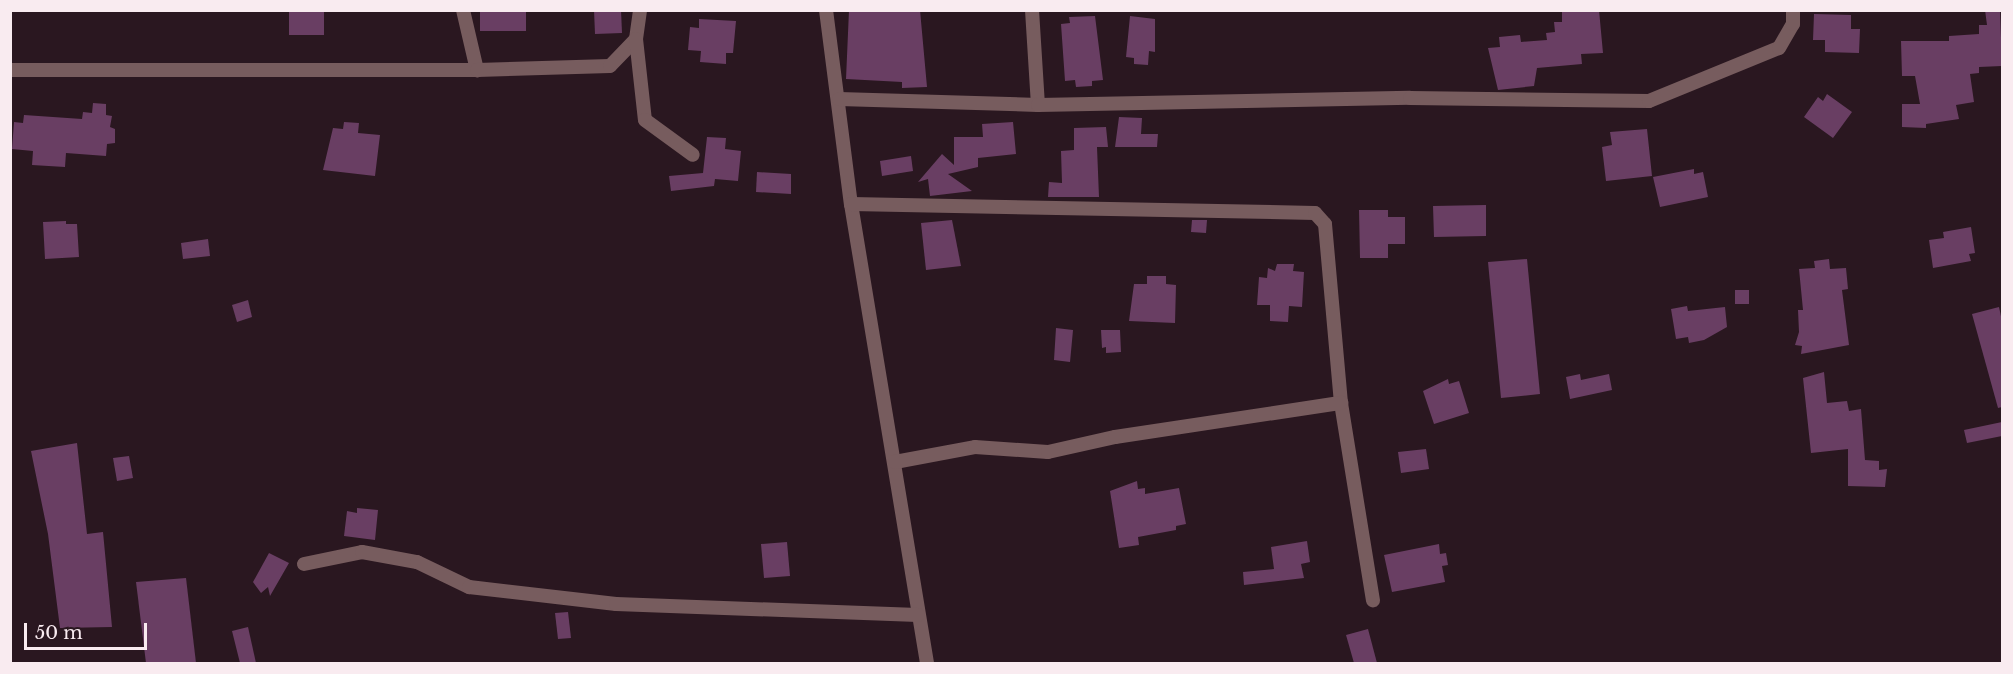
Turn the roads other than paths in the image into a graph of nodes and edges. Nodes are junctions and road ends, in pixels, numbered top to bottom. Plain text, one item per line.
1 (463, 10) edge
2 (640, 10) edge
3 (825, 10) edge
4 (1032, 10) edge
5 (1794, 10) edge
6 (636, 39) junction
7 (10, 70) edge
8 (477, 70) junction
9 (838, 99) junction
10 (1038, 105) junction
11 (693, 155) dead end
12 (851, 204) junction
13 (1341, 403) junction
14 (895, 462) junction
15 (304, 564) dead end
16 (1373, 600) dead end
17 (918, 615) junction
18 (927, 663) edge

1 - 8 street
2 - 6 street
3 - 9 street
4 - 10 street
5 - 10 street
6 - 8 street
6 - 11 street
7 - 8 street
9 - 10 street
9 - 12 street
12 - 13 street
12 - 14 street
13 - 14 street
13 - 16 street
14 - 17 street
15 - 17 street
17 - 18 street

